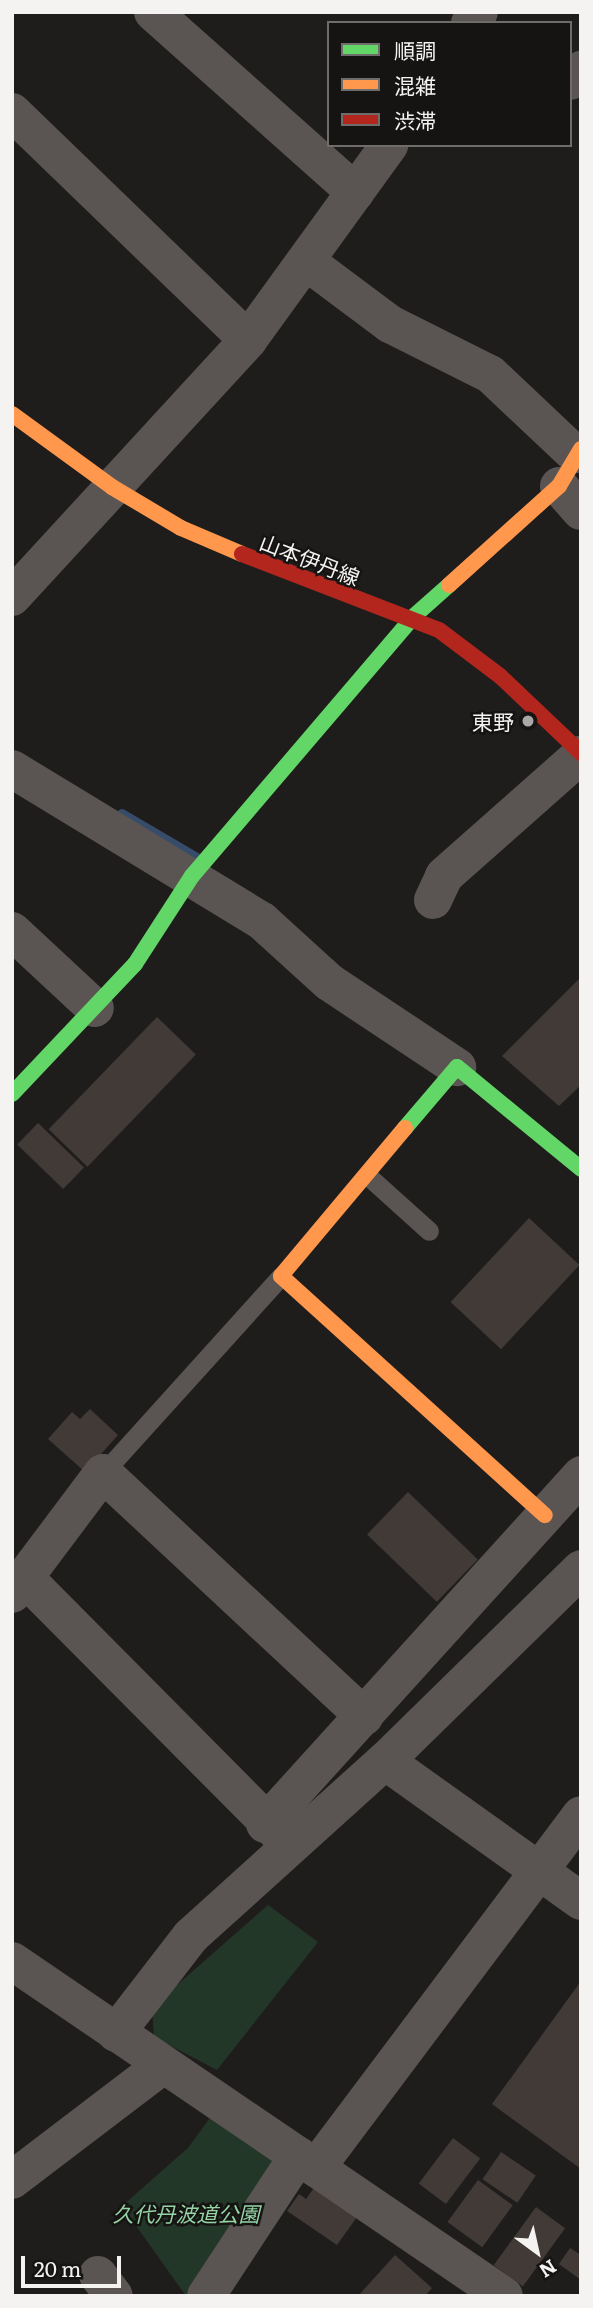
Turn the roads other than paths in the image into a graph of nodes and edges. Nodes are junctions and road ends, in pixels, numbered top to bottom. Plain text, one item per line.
1 (158, 14) edge
2 (12, 112) edge
3 (388, 147) edge
4 (355, 192) junction
5 (307, 262) junction
6 (248, 340) junction
7 (12, 414) edge
8 (574, 475) edge
9 (112, 487) junction
10 (12, 597) edge
11 (414, 617) junction
12 (578, 745) edge
13 (12, 769) edge
14 (192, 876) junction
15 (433, 900) dead end
16 (12, 931) edge
17 (95, 1008) junction
18 (457, 1067) junction
19 (12, 1094) edge
20 (581, 1169) edge
21 (368, 1176) junction
22 (429, 1231) dead end
23 (281, 1276) junction
24 (103, 1473) junction
25 (581, 1475) edge
26 (545, 1515) junction
27 (581, 1569) edge
28 (18, 1585) edge
29 (364, 1716) junction
30 (385, 1761) junction
31 (581, 1815) edge
32 (279, 1836) junction
33 (540, 1873) junction
34 (581, 1901) edge
35 (12, 1961) edge
36 (116, 2033) junction
37 (163, 2065) junction
38 (307, 2162) junction
39 (12, 2180) edge
40 (489, 2292) edge
41 (206, 2296) edge

1 - 4 street
2 - 6 street
3 - 4 street
4 - 5 street
5 - 6 street
5 - 8 street
6 - 9 street
7 - 9 street, 山本伊丹線
8 - 11 street
9 - 10 street
9 - 11 street, 山本伊丹線
11 - 12 street, 山本伊丹線
11 - 14 street
12 - 15 street
13 - 14 street
14 - 17 street
14 - 18 street
16 - 17 street
17 - 19 street
18 - 20 street
18 - 21 street
21 - 22 lane
21 - 23 street
23 - 24 lane
23 - 26 street
24 - 28 street
24 - 29 street
25 - 26 street
26 - 29 street
27 - 30 street
28 - 32 street
29 - 32 street
30 - 32 street
30 - 33 street
31 - 33 street
32 - 36 street
33 - 34 street
33 - 38 street
35 - 36 street
36 - 37 street
37 - 38 street
37 - 39 street
38 - 40 street
38 - 41 street

